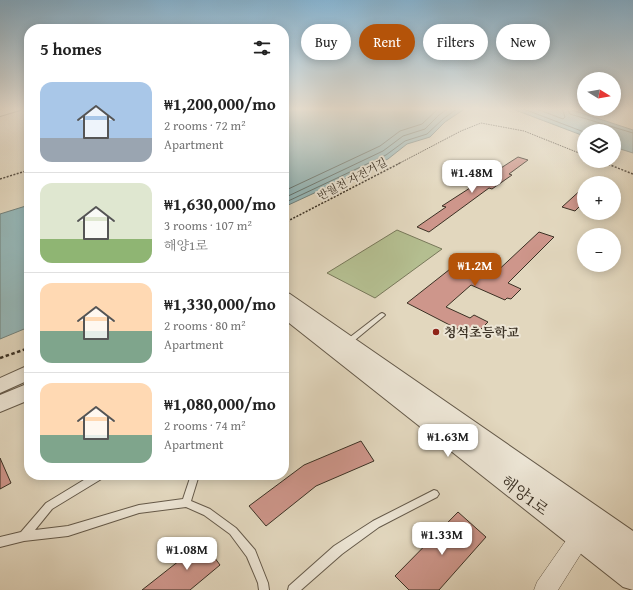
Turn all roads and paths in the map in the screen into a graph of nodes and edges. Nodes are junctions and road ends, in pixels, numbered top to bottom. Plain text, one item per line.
1 (452, 136) edge
2 (536, 136) edge
3 (577, 151) edge
4 (618, 168) edge
5 (24, 172) edge
6 (633, 174) edge
7 (0, 179) edge
8 (289, 220) edge
9 (289, 300) edge
10 (289, 315) edge
11 (382, 315) dead end
12 (347, 343) junction
13 (24, 350) edge
14 (0, 358) edge
15 (24, 374) edge
16 (0, 386) edge
17 (24, 393) edge
18 (0, 404) edge
19 (92, 480) edge
20 (193, 480) edge
21 (434, 494) dead end
22 (186, 503) junction
23 (592, 519) junction
24 (24, 536) junction
25 (580, 537) junction
26 (0, 542) edge
27 (633, 547) edge
28 (633, 577) edge
29 (264, 590) edge
30 (293, 590) edge
31 (545, 590) edge

1 - 8 path, 반월천 자전거길
2 - 3 path, 반월천 자전거길
4 - 6 path
5 - 7 path
9 - 12 street, 해양1로
10 - 25 street, 해양1로
11 - 12 lane
12 - 23 street, 해양1로
13 - 14 path
15 - 16 street
17 - 18 street
19 - 24 lane
20 - 22 lane
21 - 30 lane
22 - 24 lane
22 - 29 lane
23 - 25 street
23 - 27 street, 해양1로
24 - 26 lane
25 - 28 street, 해양1로
25 - 31 street

